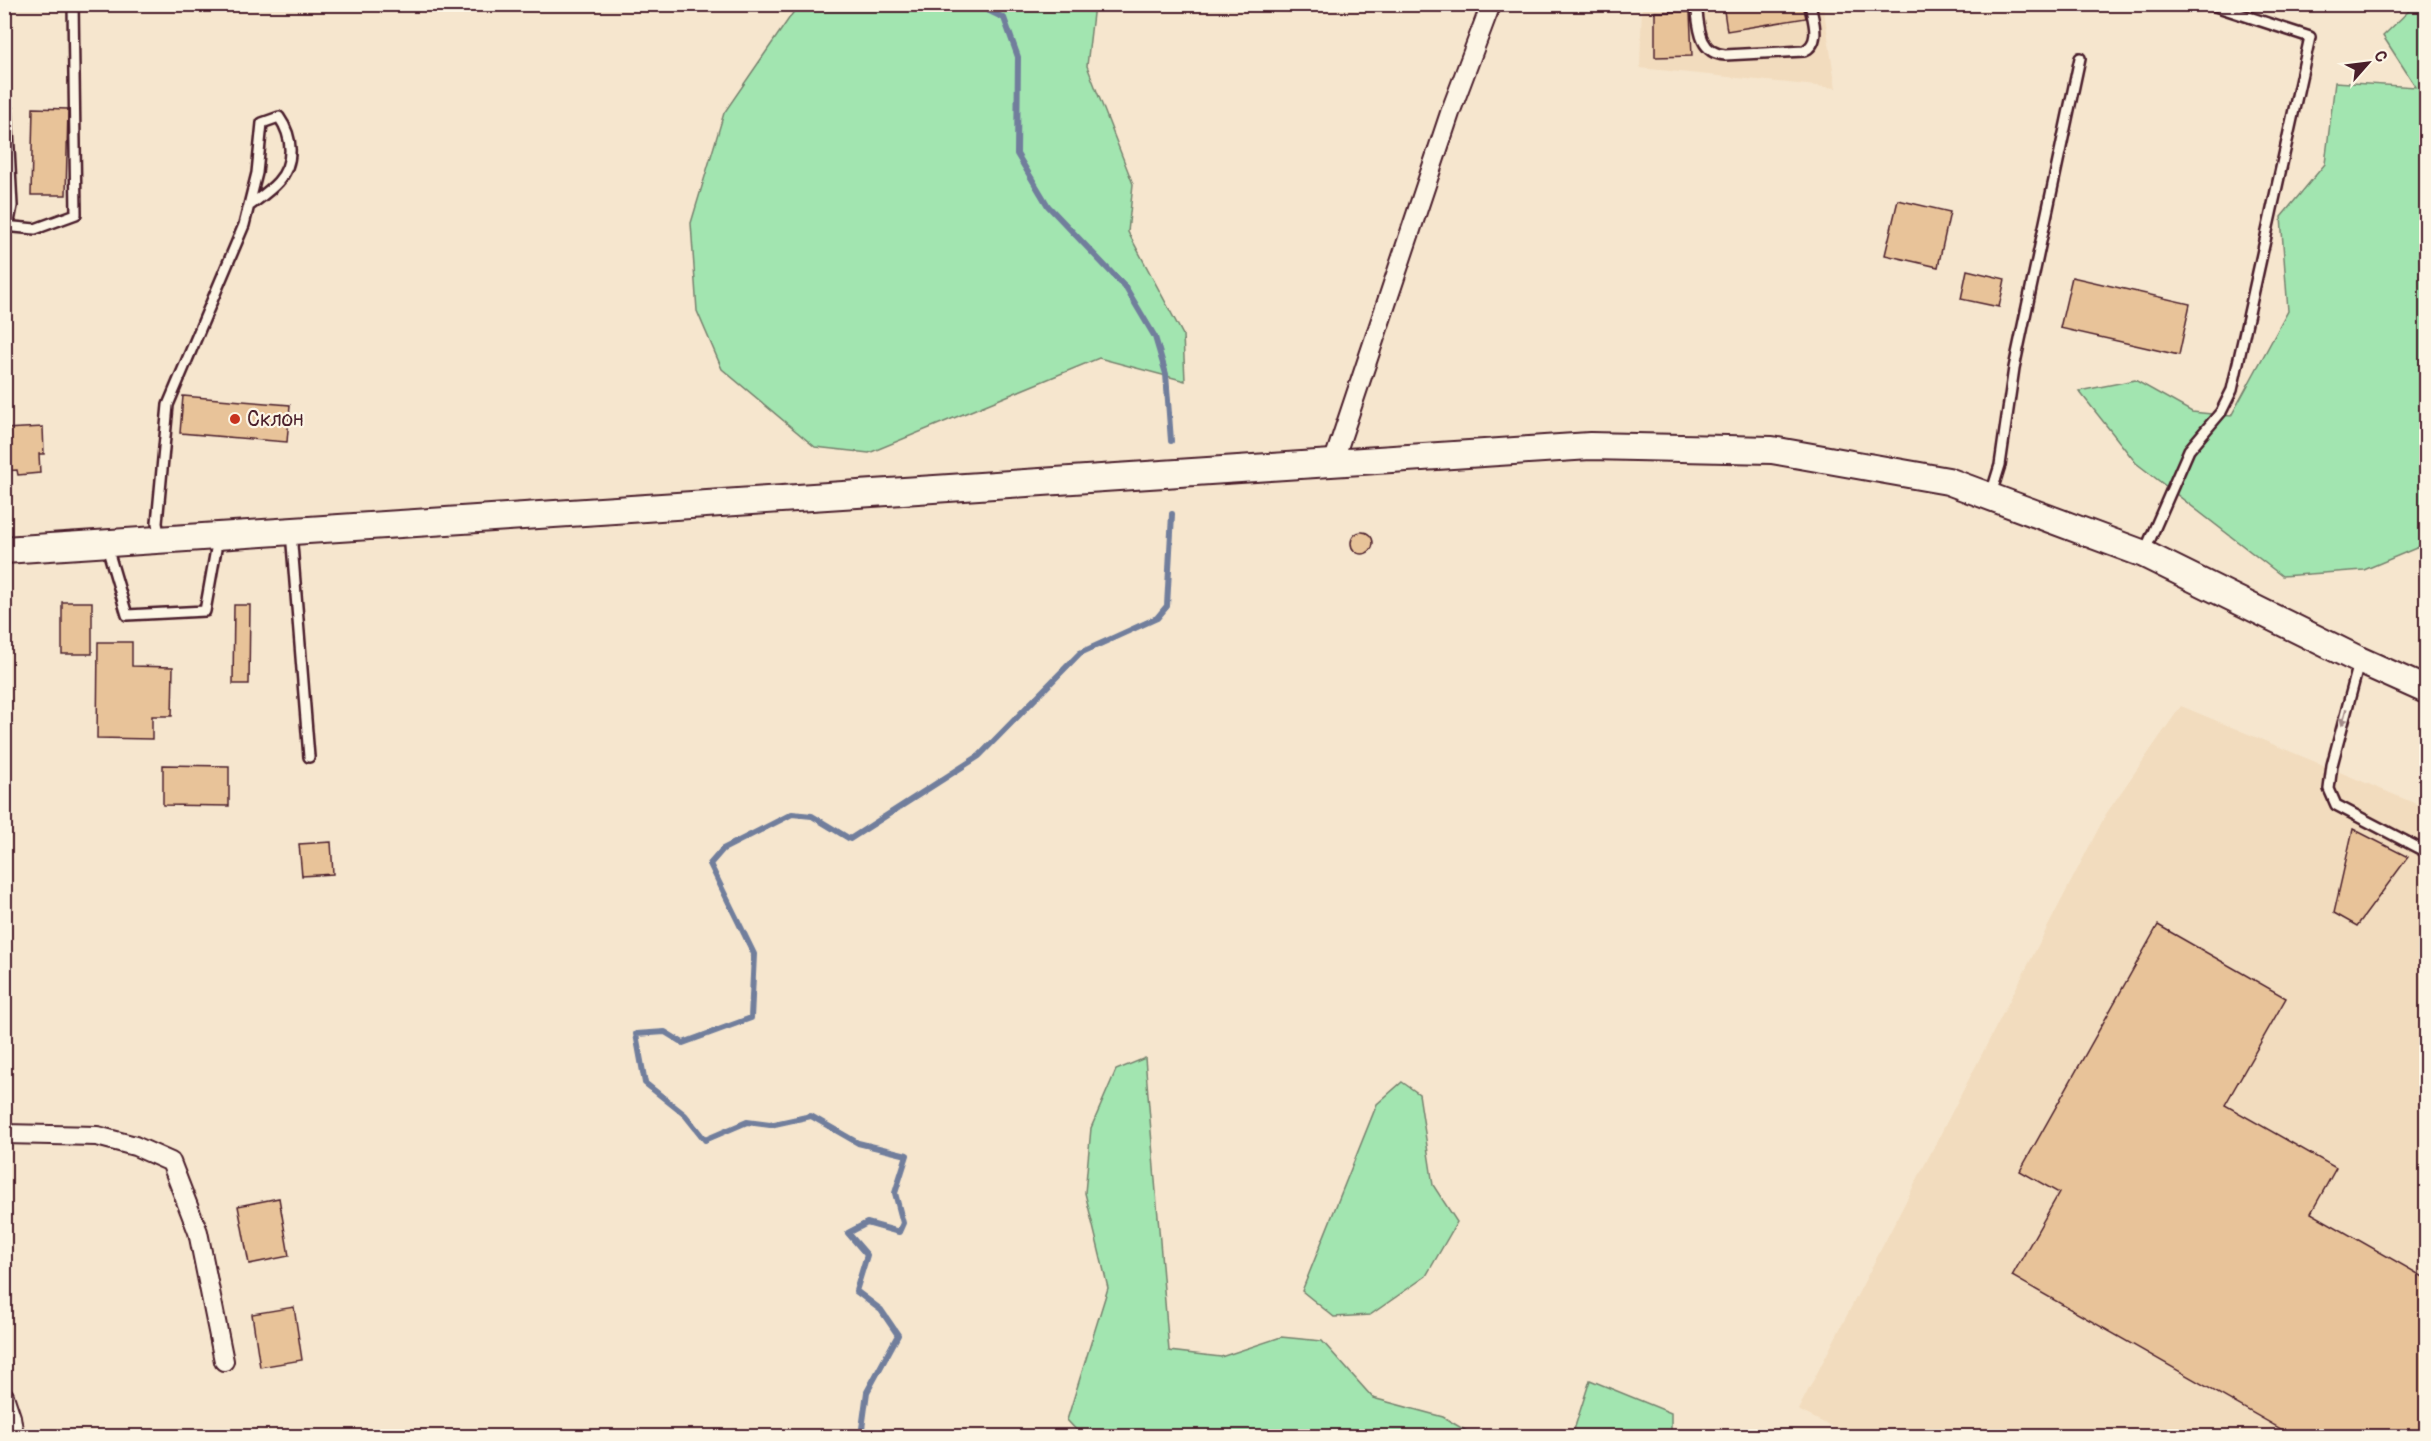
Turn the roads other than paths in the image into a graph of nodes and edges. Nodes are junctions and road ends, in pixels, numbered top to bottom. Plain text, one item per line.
1 (73, 4) edge
2 (1491, 4) edge
3 (1696, 4) edge
4 (1810, 4) edge
5 (2209, 4) edge
6 (2080, 58) dead end
7 (7, 110) dead end
8 (249, 206) junction
9 (6, 226) edge
10 (1333, 463) junction
11 (1990, 496) junction
12 (291, 532) junction
13 (218, 537) junction
14 (160, 541) junction
15 (106, 544) junction
16 (4, 550) edge
17 (2144, 554) junction
18 (2359, 660) junction
19 (2427, 690) edge
20 (309, 757) dead end
21 (2427, 852) edge
22 (4, 1134) edge
23 (224, 1361) dead end
24 (4, 1396) edge
25 (14, 1437) edge

1 - 9 lane
2 - 10 street
3 - 4 lane
5 - 17 lane
6 - 11 lane
7 - 9 lane
8 - 8 lane
8 - 14 lane
10 - 11 main road
10 - 12 main road
11 - 17 main road
12 - 13 main road
12 - 20 lane
13 - 14 main road
13 - 15 lane
14 - 15 main road
15 - 16 main road
17 - 18 main road
18 - 19 main road
18 -> 21 lane
22 - 23 street
24 - 25 street

